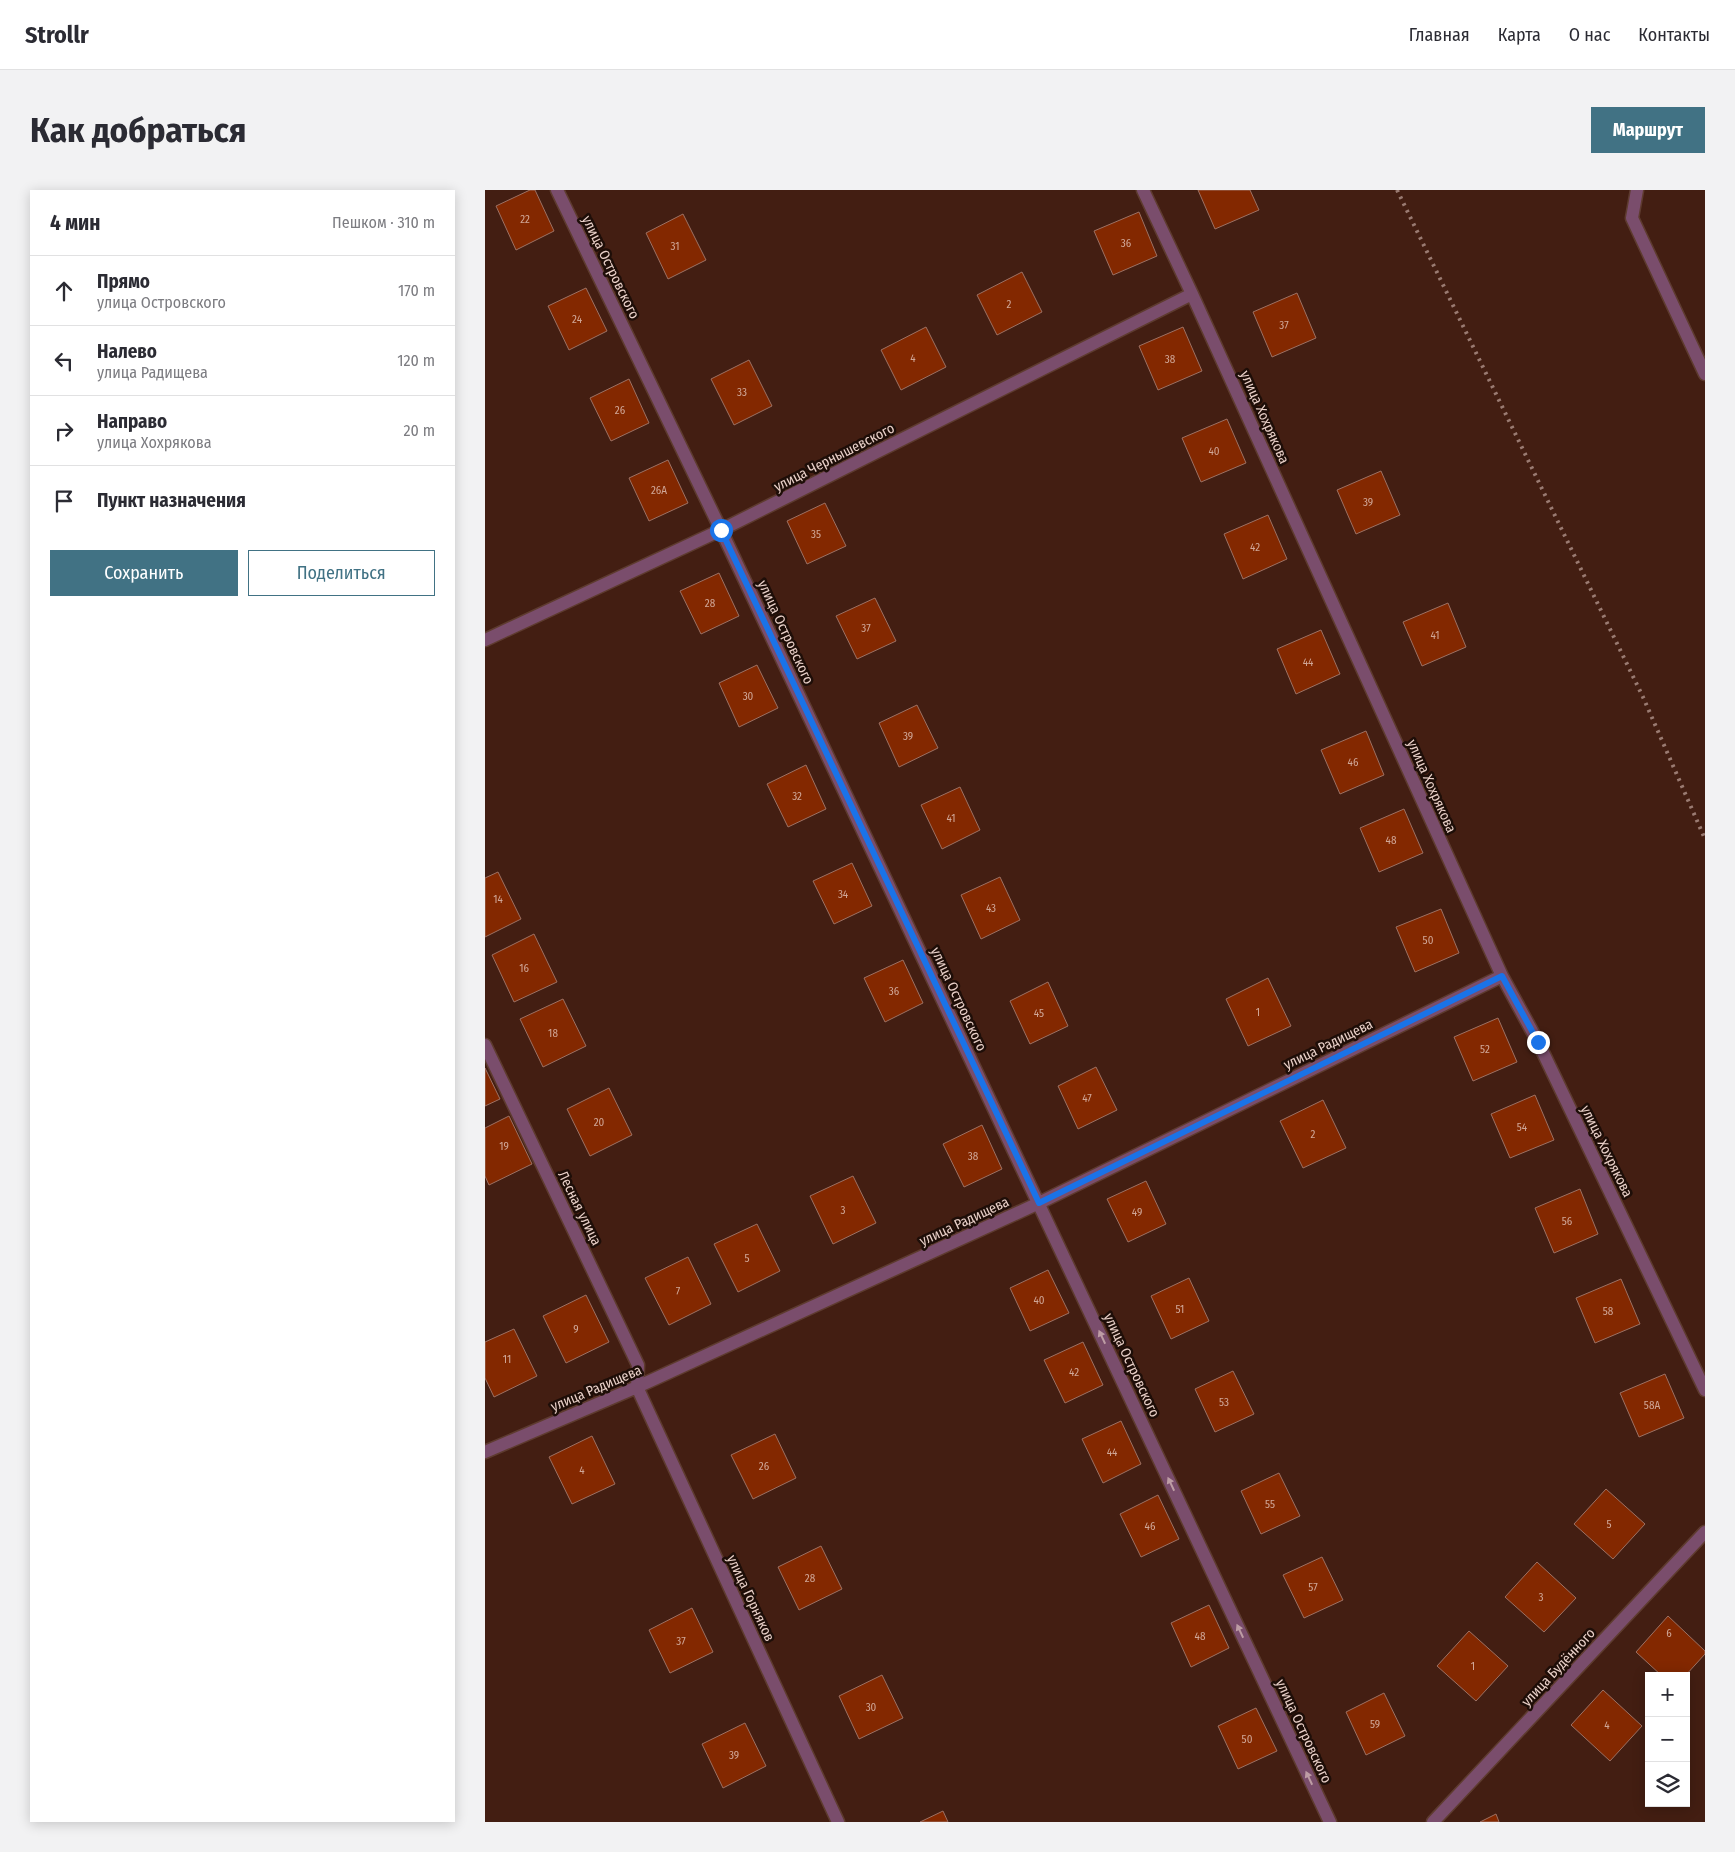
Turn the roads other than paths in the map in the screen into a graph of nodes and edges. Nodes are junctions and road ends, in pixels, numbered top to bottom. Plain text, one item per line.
1 (557, 190) edge
2 (1143, 190) edge
3 (1637, 190) edge
4 (1192, 294) junction
5 (1705, 374) edge
6 (721, 530) junction
7 (485, 640) edge
8 (1502, 976) junction
9 (485, 1044) edge
10 (1039, 1203) junction
11 (637, 1387) junction
12 (1705, 1390) edge
13 (485, 1452) edge
14 (1705, 1532) edge
15 (838, 1822) edge
16 (1330, 1822) edge
17 (1433, 1822) edge

1 - 6 street, улица Островского
2 - 4 street, улица Хохрякова
3 - 5 street
4 - 6 street, улица Чернышевского
4 - 8 street, улица Хохрякова
6 - 7 street, улица Чернышевского
6 - 10 street, улица Островского
8 - 10 street, улица Радищева
8 - 12 street, улица Хохрякова
9 - 11 street, Лесная улица
10 - 11 street, улица Радищева
16 -> 10 street, улица Островского
11 - 13 street, улица Радищева
11 - 15 street, улица Горняков
14 - 17 street, улица Будённого

